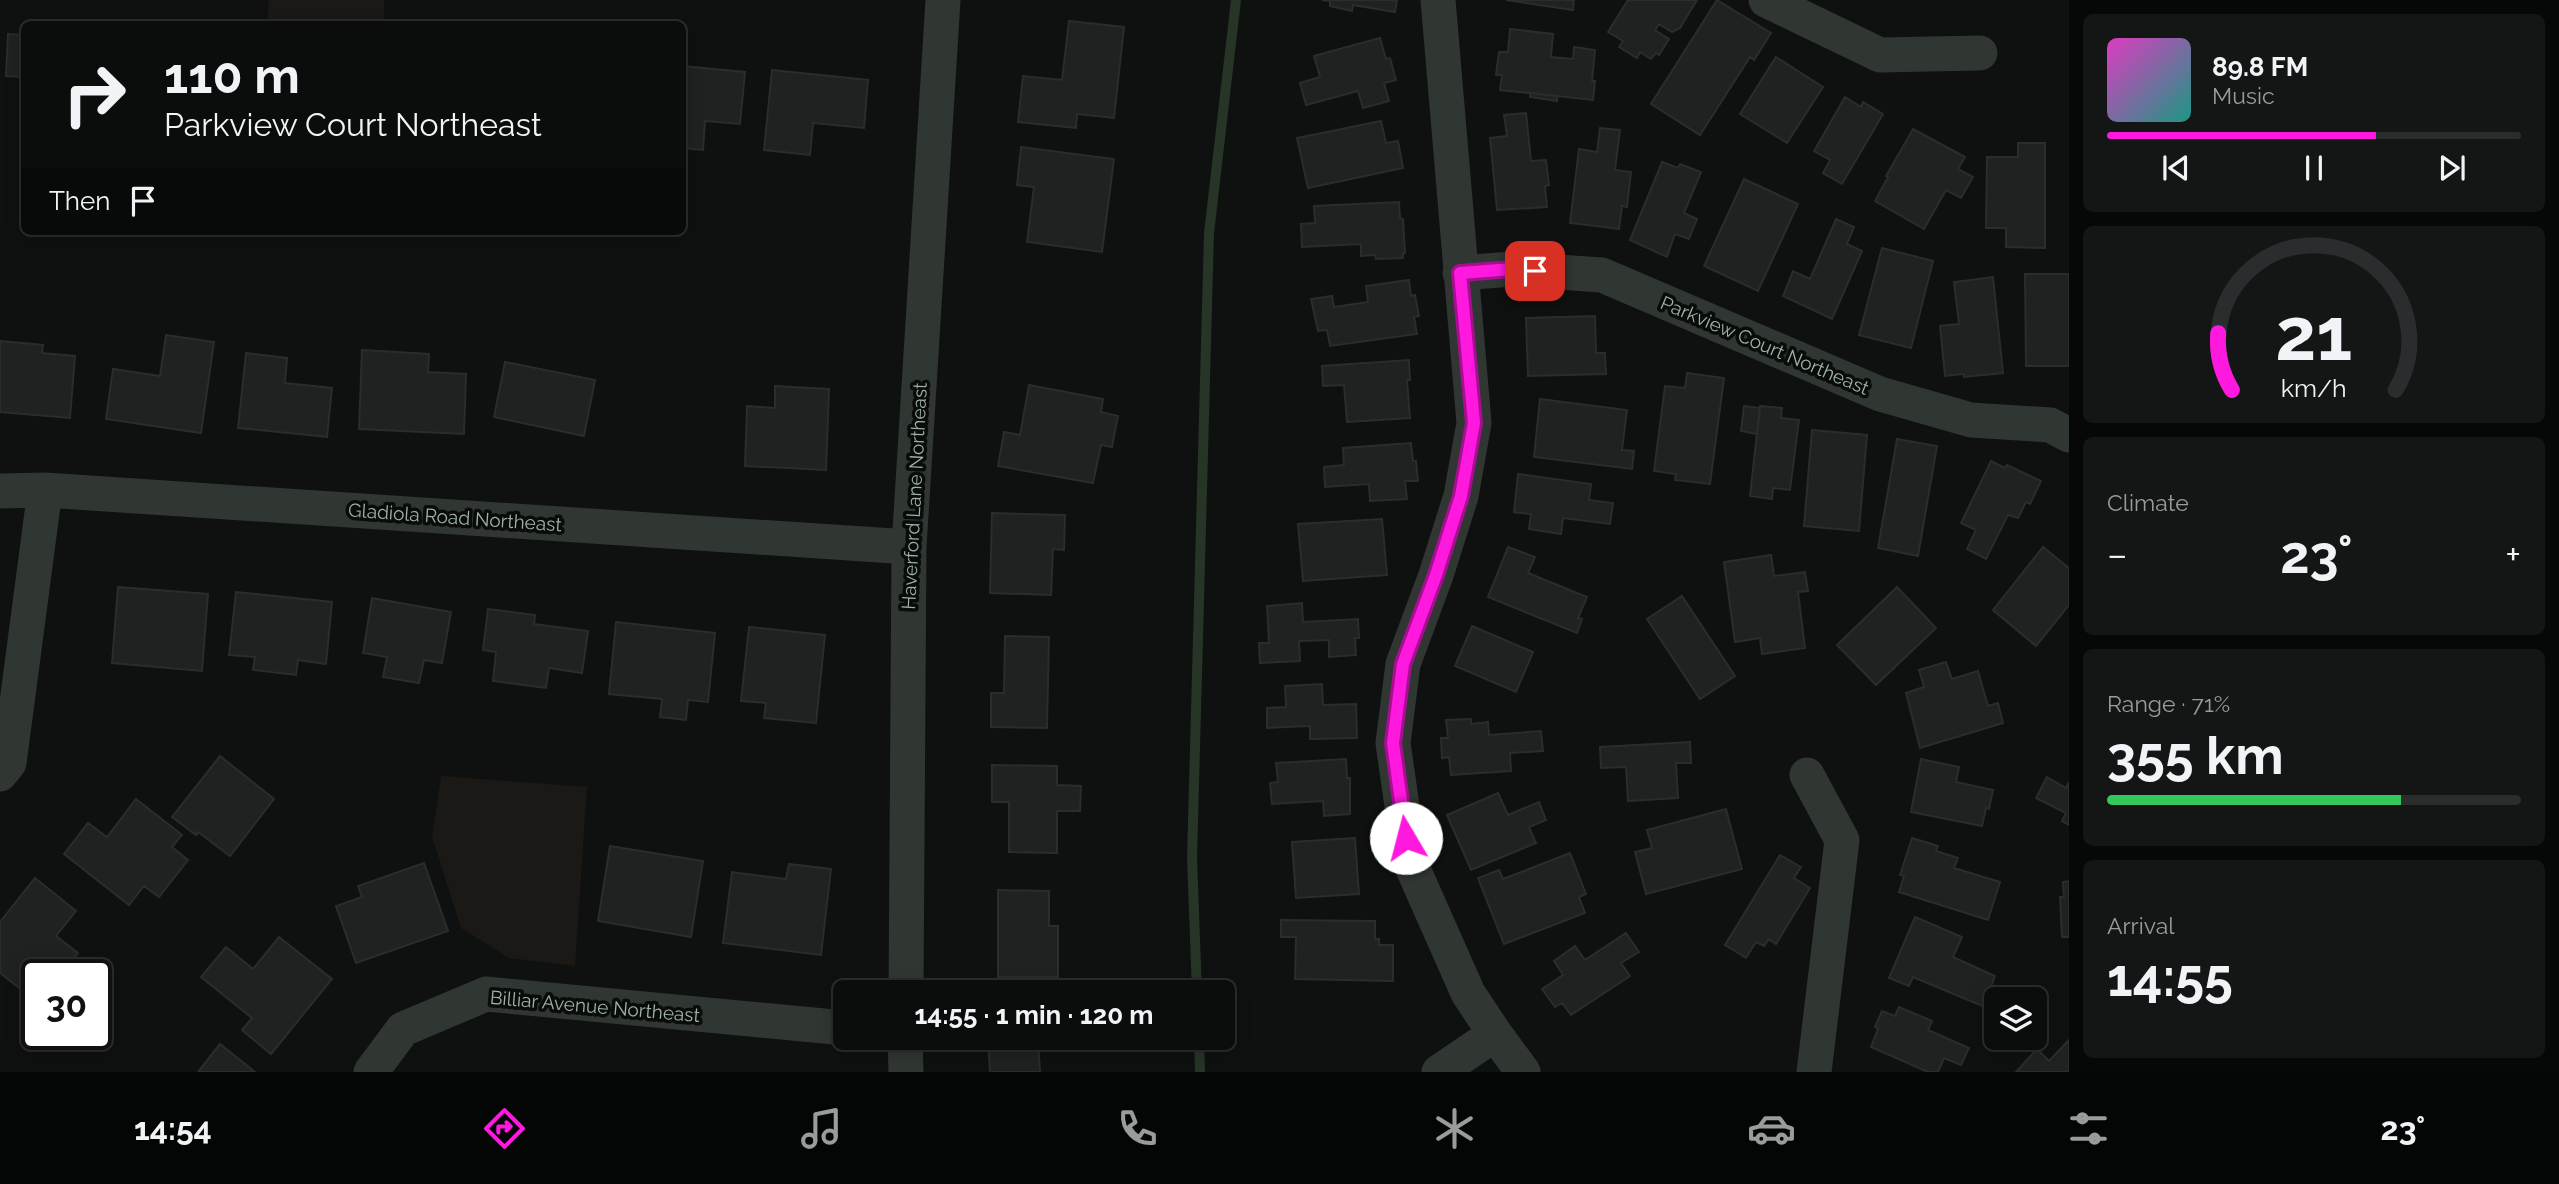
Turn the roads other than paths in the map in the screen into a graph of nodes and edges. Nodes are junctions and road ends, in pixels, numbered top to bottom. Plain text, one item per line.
1 (943, 0) edge
2 (1438, 0) edge
3 (1766, 0) edge
4 (1980, 53) dead end
5 (1460, 273) junction
6 (2069, 435) edge
7 (45, 490) junction
8 (0, 491) edge
9 (909, 548) junction
10 (0, 774) edge
11 (1807, 775) dead end
12 (905, 980) edge
13 (833, 1027) edge
14 (1495, 1034) junction
15 (905, 1050) edge
16 (371, 1072) edge
17 (906, 1072) edge
18 (1439, 1072) edge
19 (1523, 1072) edge
20 (1814, 1072) edge

1 - 9 street, Haverford Lane Northeast
2 - 5 street
3 - 4 street
5 - 6 street, Parkview Court Northeast
5 - 14 street
7 - 8 street, Gladiola Road Northeast
7 - 9 street, Gladiola Road Northeast
7 - 10 street
9 - 12 street, Haverford Lane Northeast
11 - 20 street
13 - 16 street, Billiar Avenue Northeast
14 - 18 street
14 - 19 street
15 - 17 street

